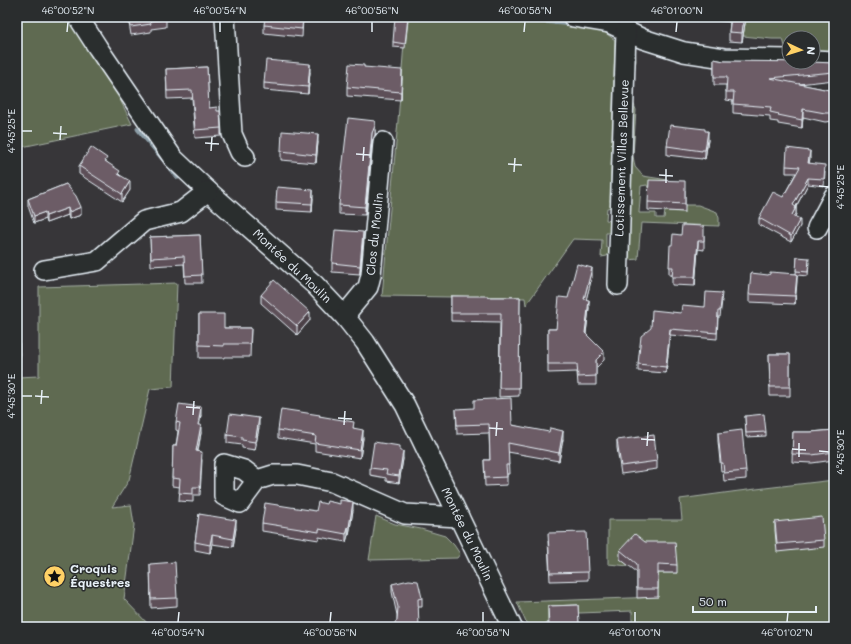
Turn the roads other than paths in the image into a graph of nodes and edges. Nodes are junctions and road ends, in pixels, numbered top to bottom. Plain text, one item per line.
1 (78, 17) edge
2 (225, 17) edge
3 (573, 17) edge
4 (626, 30) junction
5 (781, 60) edge
6 (821, 60) edge
7 (834, 60) edge
8 (383, 142) dead end
9 (245, 157) dead end
10 (208, 191) junction
11 (834, 196) edge
12 (817, 228) dead end
13 (44, 270) dead end
14 (618, 285) dead end
15 (346, 318) junction
16 (257, 480) dead end
17 (459, 517) junction
18 (512, 627) edge

1 - 10 street, Montée du Moulin
2 - 9 street
3 - 4 street
4 - 5 street
4 - 14 street, Lotissement Villas Bellevue
6 - 7 street
8 - 15 street, Clos du Moulin
10 - 13 street
10 - 15 street, Montée du Moulin
11 - 12 street
15 - 17 street, Montée du Moulin
16 - 17 street
17 - 18 street, Montée du Moulin

